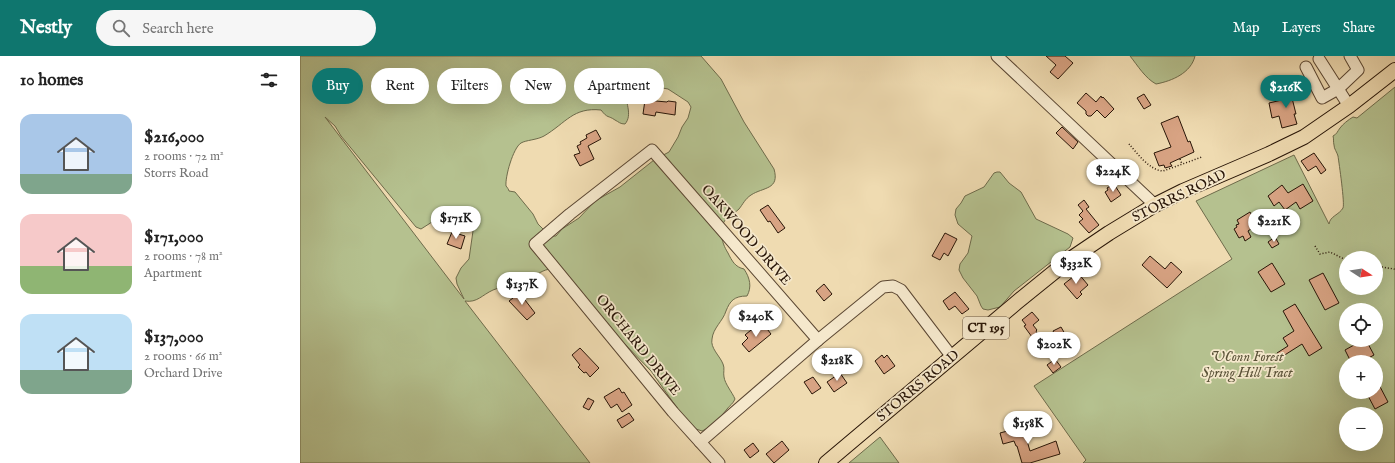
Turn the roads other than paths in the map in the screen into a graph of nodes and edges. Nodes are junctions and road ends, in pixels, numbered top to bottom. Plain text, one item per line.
1 (997, 56) edge
2 (1350, 56) edge
3 (1319, 59) dead end
4 (1306, 67) dead end
5 (1395, 70) edge
6 (1338, 89) junction
7 (1349, 106) junction
8 (652, 150) joint
9 (1155, 205) junction
10 (818, 340) junction
11 (952, 357) junction
12 (700, 442) junction
13 (719, 463) edge
14 (826, 463) edge

1 - 9 street
2 - 6 street
3 - 6 street
4 - 6 street
5 - 7 main road, STORRS ROAD / CT 195
6 - 7 street
7 - 9 main road, STORRS ROAD / CT 195
8 - 10 street, OAKWOOD DRIVE
8 - 12 street, ORCHARD DRIVE
9 - 11 main road, STORRS ROAD / CT 195
10 - 11 street
10 - 12 street
11 - 14 main road, STORRS ROAD / CT 195
12 - 13 street, ORCHARD DRIVE

